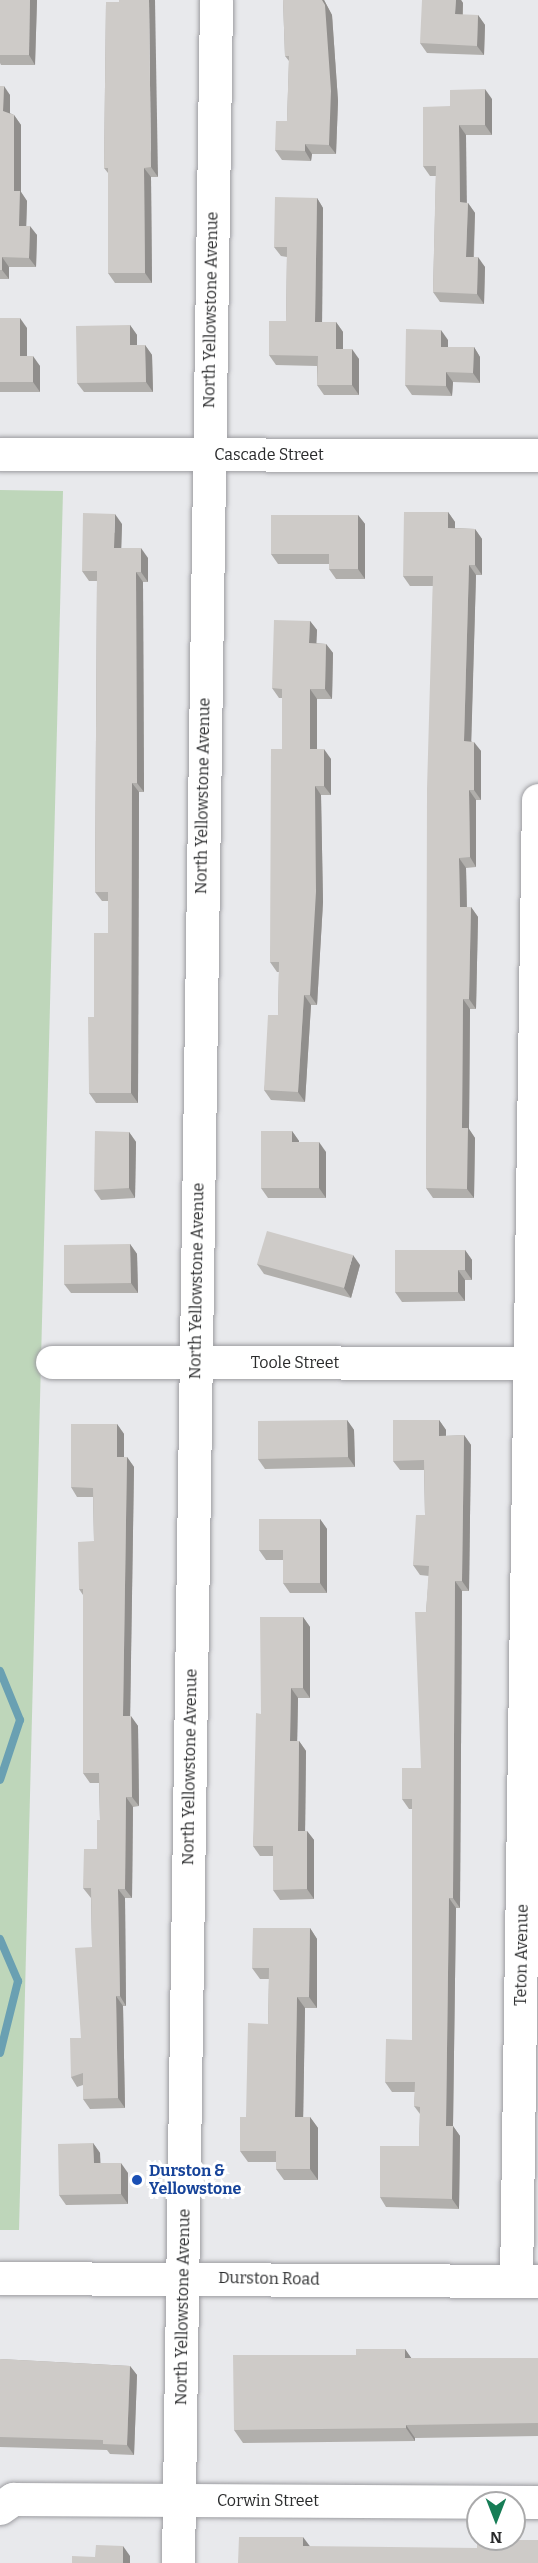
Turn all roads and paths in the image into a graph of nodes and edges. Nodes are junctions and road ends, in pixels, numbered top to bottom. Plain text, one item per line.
1 (216, 0) edge
2 (0, 454) edge
3 (208, 455) junction
4 (538, 455) edge
5 (538, 800) edge
6 (52, 1362) dead end
7 (535, 1363) edge
8 (195, 1364) junction
9 (0, 2278) edge
10 (183, 2278) junction
11 (527, 2281) edge
12 (180, 2500) junction
13 (538, 2502) edge
14 (0, 2508) edge
15 (178, 2563) edge

1 - 3 street, North Yellowstone Avenue
2 - 3 street, Cascade Street
3 - 4 street, Cascade Street
3 - 8 street, North Yellowstone Avenue
5 - 7 street, Teton Avenue
6 - 8 street, Toole Street
7 - 8 street, Toole Street
7 - 11 street, Teton Avenue
8 - 10 street, North Yellowstone Avenue
9 - 10 street, Durston Road
10 - 11 street, Durston Road
10 - 12 street, North Yellowstone Avenue
12 - 13 street, Corwin Street
12 - 14 street, Corwin Street
12 - 15 street, North Yellowstone Avenue

